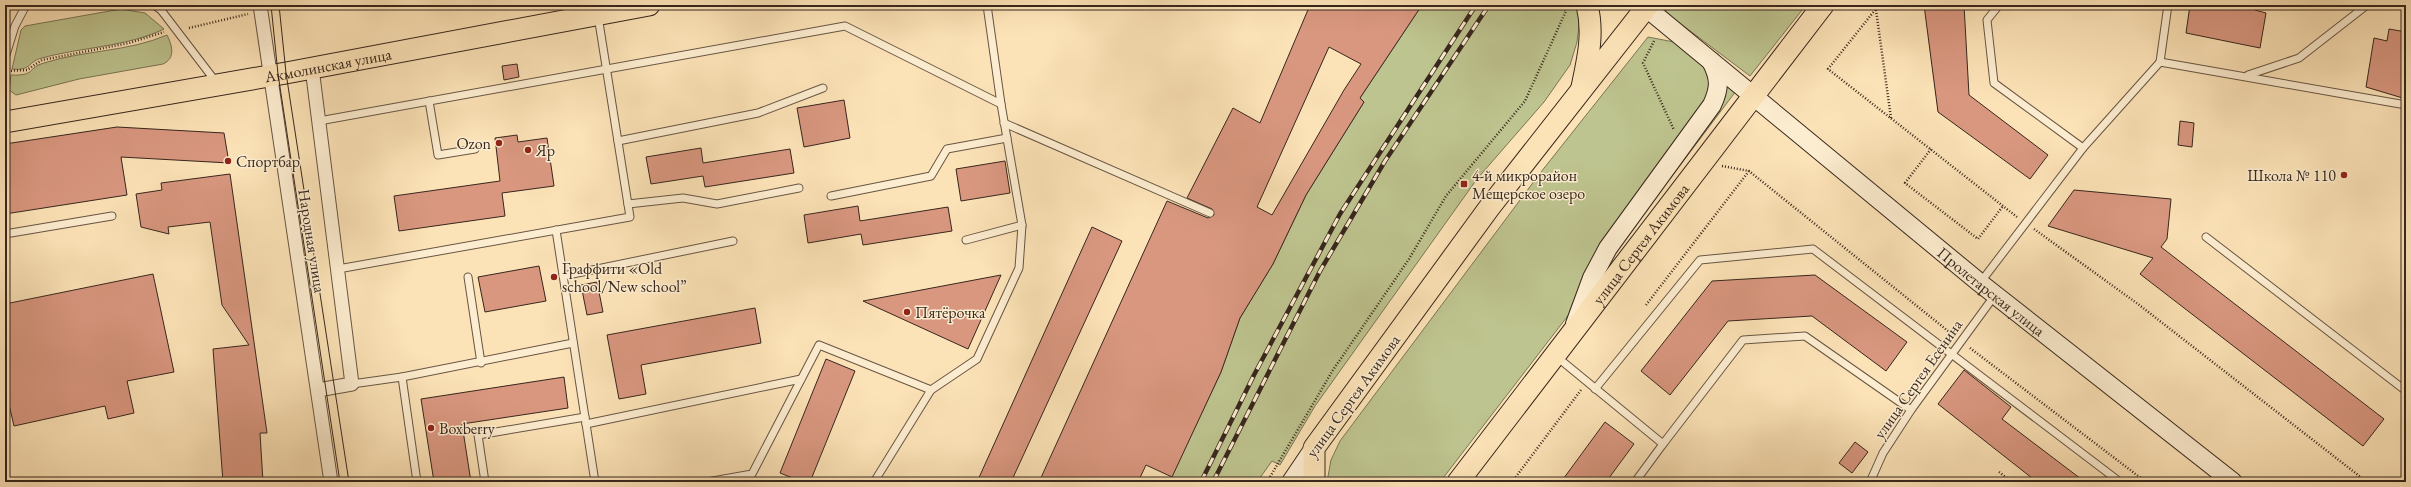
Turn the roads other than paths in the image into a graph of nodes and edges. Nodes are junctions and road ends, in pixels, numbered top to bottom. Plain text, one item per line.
1 (28, 5) edge
2 (154, 5) edge
3 (650, 5) edge
4 (987, 5) edge
5 (1587, 5) edge
6 (1823, 5) edge
7 (1999, 5) edge
8 (2168, 5) edge
9 (2367, 5) edge
10 (1646, 6) edge
11 (261, 8) edge
12 (597, 10) edge
13 (5, 58) edge
14 (1710, 61) junction
15 (2160, 62) junction
16 (312, 68) junction
17 (607, 69) junction
18 (270, 75) junction
19 (2246, 76) junction
20 (217, 84) junction
21 (823, 88) dead end
22 (1581, 91) junction
23 (1754, 97) junction
24 (429, 101) junction
25 (1001, 104) junction
26 (2406, 105) edge
27 (319, 121) junction
28 (5, 122) edge
29 (1004, 123) junction
30 (1007, 138) junction
31 (618, 141) junction
32 (2083, 148) junction
33 (475, 149) dead end
34 (799, 188) dead end
35 (831, 196) dead end
36 (628, 204) junction
37 (1210, 213) dead end
38 (112, 216) dead end
39 (1022, 225) junction
40 (556, 230) junction
41 (5, 234) edge
42 (2206, 237) dead end
43 (734, 240) dead end
44 (966, 240) dead end
45 (338, 269) junction
46 (563, 276) junction
47 (468, 277) dead end
48 (1980, 283) junction
49 (1995, 295) junction
50 (1571, 334) junction
51 (573, 343) junction
52 (1553, 354) junction
53 (1951, 356) junction
54 (481, 363) junction
55 (402, 377) junction
56 (801, 379) junction
57 (352, 384) junction
58 (1595, 389) junction
59 (318, 390) junction
60 (931, 390) junction
61 (2406, 391) edge
62 (1911, 410) junction
63 (585, 421) junction
64 (1663, 444) junction
65 (1314, 448) junction
66 (331, 482) edge
67 (417, 482) edge
68 (484, 482) edge
69 (595, 482) edge
70 (707, 482) edge
71 (874, 482) edge
72 (1291, 482) edge
73 (1314, 482) edge
74 (1458, 482) edge
75 (1635, 482) edge
76 (1870, 482) edge
77 (2120, 482) edge
78 (2233, 482) edge

1 - 13 lane
2 - 20 lane
3 - 12 main road, Акмолинская улица
4 - 25 lane
5 - 22 main road
6 - 23 main road, улица Сергея Акимова
7 - 32 lane
8 - 15 lane
9 - 19 lane
10 - 14 main road, Пролетарская улица
10 - 22 main road, улица Сергея Акимова
11 - 18 street, Народная улица
12 - 16 main road, Акмолинская улица
12 - 17 lane
14 - 23 main road, Пролетарская улица
14 - 50 main road
15 - 19 lane
15 - 32 lane
16 - 18 main road, Акмолинская улица
16 - 27 street
17 - 24 lane
17 - 25 lane
17 - 31 lane
18 - 20 main road, Акмолинская улица
18 - 59 street, Народная улица
19 - 26 lane
20 - 28 main road, Акмолинская улица
21 - 31 lane
22 - 65 main road, улица Сергея Акимова
23 - 48 main road, Пролетарская улица
23 - 50 main road, улица Сергея Акимова
24 - 27 lane
24 - 33 lane
25 - 29 lane
27 - 45 street
29 - 30 lane
29 - 37 lane
30 - 35 lane
30 - 39 lane
31 - 36 lane
32 - 48 lane
34 - 36 lane
36 - 40 lane
38 - 41 lane
39 - 44 lane
39 - 60 lane
40 - 45 lane
40 - 46 lane
42 - 61 lane
43 - 46 lane
45 - 57 street
46 - 51 lane
47 - 54 lane
48 - 49 main road, Пролетарская улица
49 - 53 lane, улица Сергея Есенина
49 - 78 main road, Пролетарская улица
50 - 52 main road, улица Сергея Акимова
51 - 54 lane
51 - 63 lane
52 - 58 lane
52 - 74 main road, улица Сергея Акимова
53 - 58 lane
53 - 62 lane, улица Сергея Есенина
53 - 77 lane
54 - 55 lane
55 - 57 lane
55 - 67 lane
56 - 60 lane
56 - 63 lane
56 - 70 lane
57 - 59 street
58 - 64 lane
59 - 66 street, Народная улица
60 - 71 lane
62 - 64 lane
62 - 76 lane, улица Сергея Есенина
63 - 68 lane
63 - 69 lane
64 - 75 lane
65 - 72 main road, улица Сергея Акимова
65 - 73 main road

